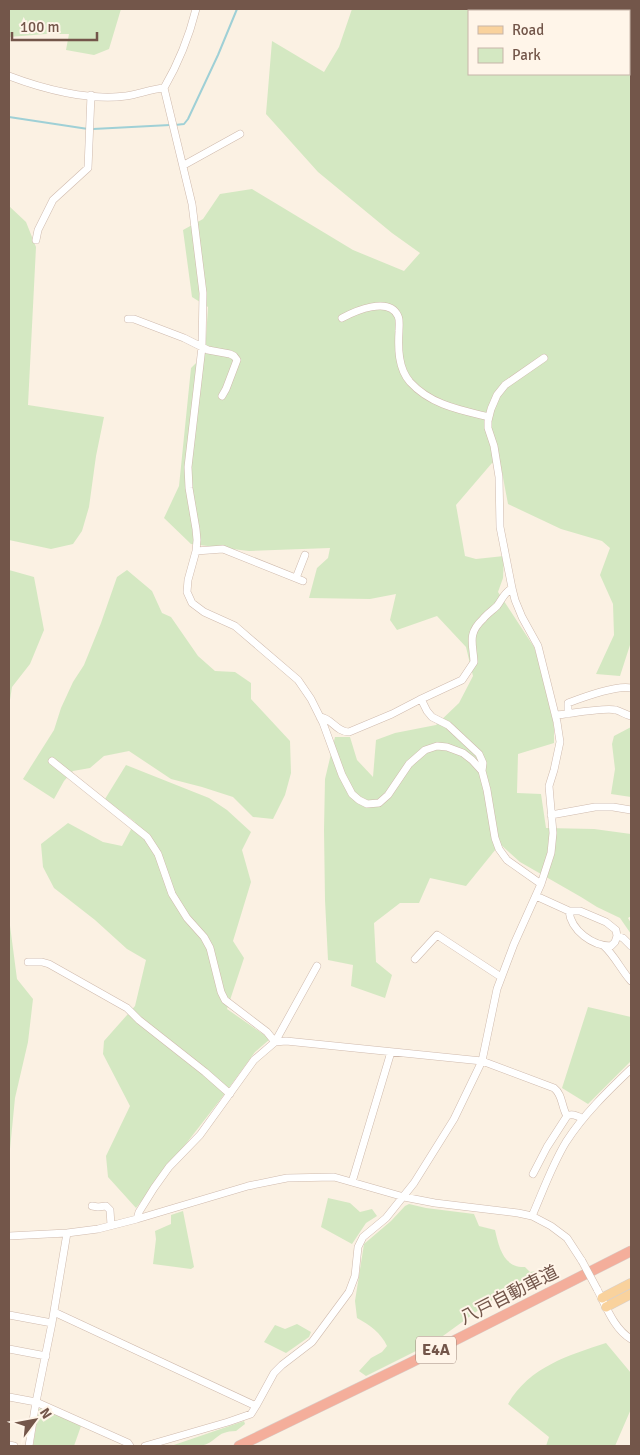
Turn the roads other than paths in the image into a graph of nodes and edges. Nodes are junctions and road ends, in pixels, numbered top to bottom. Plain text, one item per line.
1 (196, 9) edge
2 (9, 76) edge
3 (164, 88) junction
4 (91, 95) junction
5 (240, 134) dead end
6 (184, 165) junction
7 (36, 240) dead end
8 (342, 318) dead end
9 (128, 319) dead end
10 (202, 347) junction
11 (544, 358) dead end
12 (222, 396) dead end
13 (489, 417) junction
14 (196, 551) junction
15 (305, 555) dead end
16 (512, 588) junction
17 (631, 688) edge
18 (421, 699) junction
19 (568, 714) junction
20 (556, 715) junction
21 (631, 716) edge
22 (320, 717) junction
23 (52, 761) dead end
24 (482, 772) junction
25 (631, 810) edge
26 (551, 815) junction
27 (541, 884) junction
28 (536, 896) junction
29 (569, 912) junction
30 (617, 936) junction
31 (604, 946) junction
32 (631, 946) edge
33 (415, 959) dead end
34 (28, 962) dead end
35 (316, 966) dead end
36 (501, 977) junction
37 (631, 981) edge
38 (275, 1042) junction
39 (391, 1052) junction
40 (482, 1061) junction
41 (631, 1069) edge
42 (230, 1094) junction
43 (567, 1116) junction
44 (583, 1119) junction
45 (534, 1174) dead end
46 (352, 1182) junction
47 (404, 1197) junction
48 (92, 1206) dead end
49 (532, 1216) junction
50 (137, 1219) junction
51 (111, 1225) junction
52 (67, 1233) junction
53 (9, 1236) edge
54 (631, 1251) edge
55 (631, 1283) edge
56 (631, 1294) edge
57 (604, 1302) junction
58 (54, 1312) junction
59 (9, 1315) edge
60 (52, 1323) junction
61 (631, 1339) edge
62 (9, 1349) edge
63 (46, 1356) junction
64 (9, 1397) edge
65 (36, 1402) junction
66 (256, 1406) junction
67 (9, 1445) edge
68 (14, 1446) edge
69 (29, 1446) edge
70 (130, 1446) edge
71 (145, 1446) edge
72 (240, 1446) edge

1 - 3 street
2 - 4 street
3 - 4 street
3 - 6 street
4 - 7 street
5 - 6 street
6 - 10 street
8 - 13 street
9 - 10 street
10 - 12 street
10 - 14 street
11 - 13 street
13 - 16 street
14 - 15 street
14 - 22 street
16 - 18 street
16 - 20 street
17 - 19 street
18 - 22 street
18 - 24 street
19 - 20 street
19 - 21 street
20 - 26 street
22 - 24 street
23 - 38 street
24 - 27 street
25 - 26 street
26 - 27 street
27 - 28 street
28 - 29 street
28 - 36 street
29 - 30 street
29 - 31 street
30 - 31 street
30 - 32 street
31 - 37 street
33 - 36 street
34 - 42 street
35 - 38 street
36 - 40 street
38 - 39 street
38 - 42 street
39 - 40 street
39 - 46 street
40 - 43 street
40 - 47 street
41 - 44 street
42 - 50 street
43 - 44 street
43 - 45 street
44 - 49 street
46 - 47 street
46 - 50 street
47 - 49 street
47 - 66 street
48 - 51 street
49 - 57 street, bridge
50 - 51 street
51 - 52 street
52 - 53 street
52 - 58 street
54 - 72 highway, 八戸自動車道 / E4A
55 - 57 main road
56 - 57 main road
57 - 61 street
58 - 60 street
58 - 66 street
59 - 60 street
60 - 63 street
62 - 63 street
63 - 65 street
64 - 65 street
65 - 69 street
65 - 70 street
66 - 71 street
67 - 68 street

